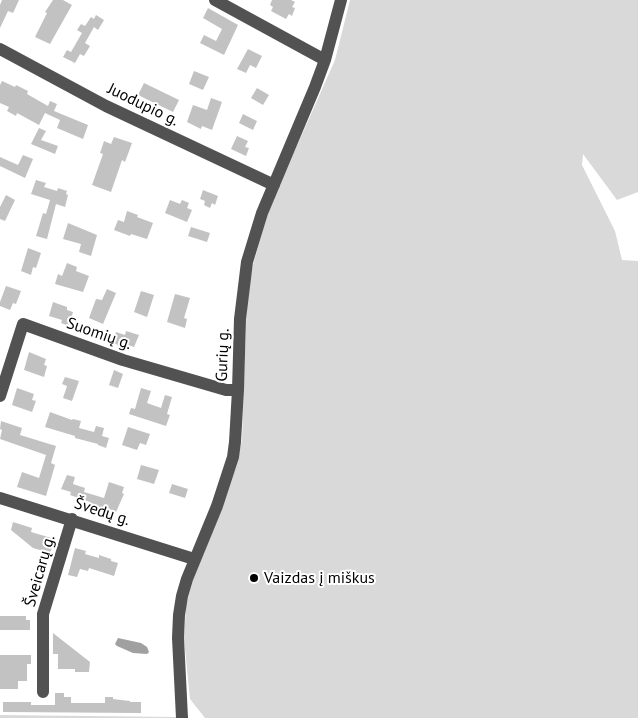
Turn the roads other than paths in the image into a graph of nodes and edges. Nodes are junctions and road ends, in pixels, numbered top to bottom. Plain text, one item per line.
1 (215, 0) edge
2 (341, 0) edge
3 (0, 49) edge
4 (325, 60) junction
5 (274, 185) junction
6 (238, 390) junction
7 (0, 396) edge
8 (0, 498) edge
9 (72, 519) junction
10 (194, 559) junction
11 (43, 692) dead end
12 (182, 718) edge

1 - 4 street
2 - 4 street, Gurių g.
3 - 5 street, Juodupio g.
4 - 5 street, Gurių g.
5 - 6 street, Gurių g.
6 - 7 street, Suomių g.
6 - 10 street, Gurių g.
8 - 9 street, Švedų g.
9 - 10 street, Švedų g.
9 - 11 street, Šveicarų g.
10 - 12 street, Gurių g.

